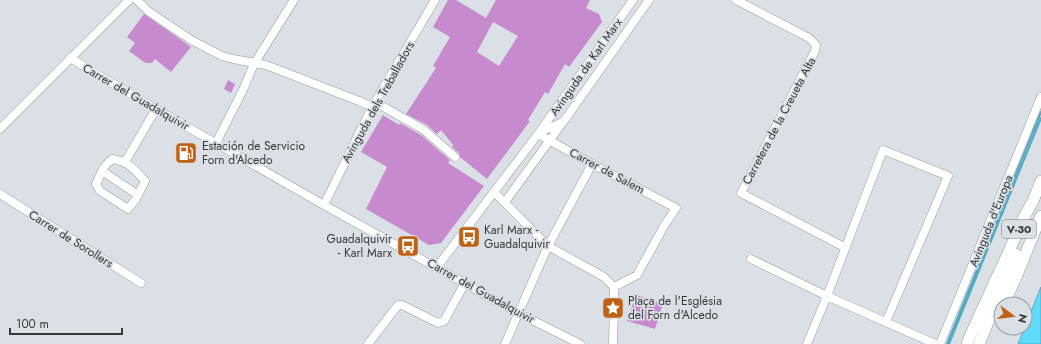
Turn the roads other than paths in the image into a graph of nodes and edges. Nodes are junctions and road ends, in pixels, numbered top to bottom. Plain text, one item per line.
1 (129, 0) edge
2 (138, 0) edge
3 (294, 0) edge
4 (435, 0) edge
5 (633, 0) edge
6 (649, 0) edge
7 (736, 0) edge
8 (70, 58) junction
9 (254, 64) junction
10 (1041, 98) edge
11 (374, 105) junction
12 (156, 109) junction
13 (564, 121) junction
14 (0, 129) edge
15 (538, 134) junction
16 (550, 140) junction
17 (216, 143) junction
18 (455, 157) dead end
19 (125, 162) junction
20 (592, 164) junction
21 (102, 172) junction
22 (1041, 181) edge
23 (494, 192) junction
24 (0, 194) edge
25 (138, 195) junction
26 (1033, 200) junction
27 (505, 202) junction
28 (324, 205) junction
29 (1041, 216) edge
30 (548, 246) junction
31 (846, 248) junction
32 (751, 259) dead end
33 (437, 267) junction
34 (141, 283) dead end
35 (465, 283) junction
36 (614, 287) junction
37 (828, 296) junction
38 (1008, 296) edge
39 (518, 313) junction
40 (886, 322) junction
41 (993, 329) edge
42 (969, 339) edge
43 (368, 344) edge
44 (505, 344) edge
45 (580, 344) edge
46 (613, 344) edge
47 (807, 344) edge
48 (935, 344) edge
49 (940, 344) edge
50 (963, 344) edge
51 (979, 344) edge
52 (987, 344) edge

1 - 8 street
2 - 9 street
3 - 9 street
4 - 11 street, Avinguda dels Treballadors
5 - 15 street, Avinguda de Karl Marx
6 - 13 street, Avinguda de Karl Marx
7 - 31 street, Carretera de la Creueta Alta
8 - 12 street, Carrer del Guadalquivir
8 - 14 street
9 - 11 street
9 - 17 street
10 - 49 street, Avinguda d'Europa
11 - 18 street
11 - 28 street, Avinguda dels Treballadors
12 - 17 street, Carrer del Guadalquivir
12 - 19 street
13 - 15 street, Avinguda de Karl Marx
13 - 16 street, Avinguda de Karl Marx
15 - 16 street, Carrer de Salem
15 - 23 street, Avinguda de Karl Marx
16 - 20 street, Carrer de Salem
16 - 27 street, Avinguda de Karl Marx
17 - 28 street, Carrer del Guadalquivir
19 - 21 street
19 - 25 street
20 - 30 street
20 - 36 street, Carrer de Salem
21 - 25 street
21 - 25 street
22 - 26 highway, V-30
23 - 27 street
23 - 33 street, Avinguda de Karl Marx
24 - 34 street, Carrer de Sorollers
26 - 42 highway, V-30
26 - 51 highway
27 - 30 street
28 - 33 street, Carrer del Guadalquivir
29 - 38 highway, V-30
30 - 36 street
30 - 39 street
31 - 37 street
31 - 40 street
32 - 37 street
33 - 35 street, Carrer del Guadalquivir
35 - 39 street, Carrer del Guadalquivir
35 - 43 street
36 - 46 street
37 - 40 street
37 - 47 street
39 - 44 street
39 - 45 street, Carrer del Guadalquivir
40 - 48 street
41 - 52 highway
42 - 50 highway

